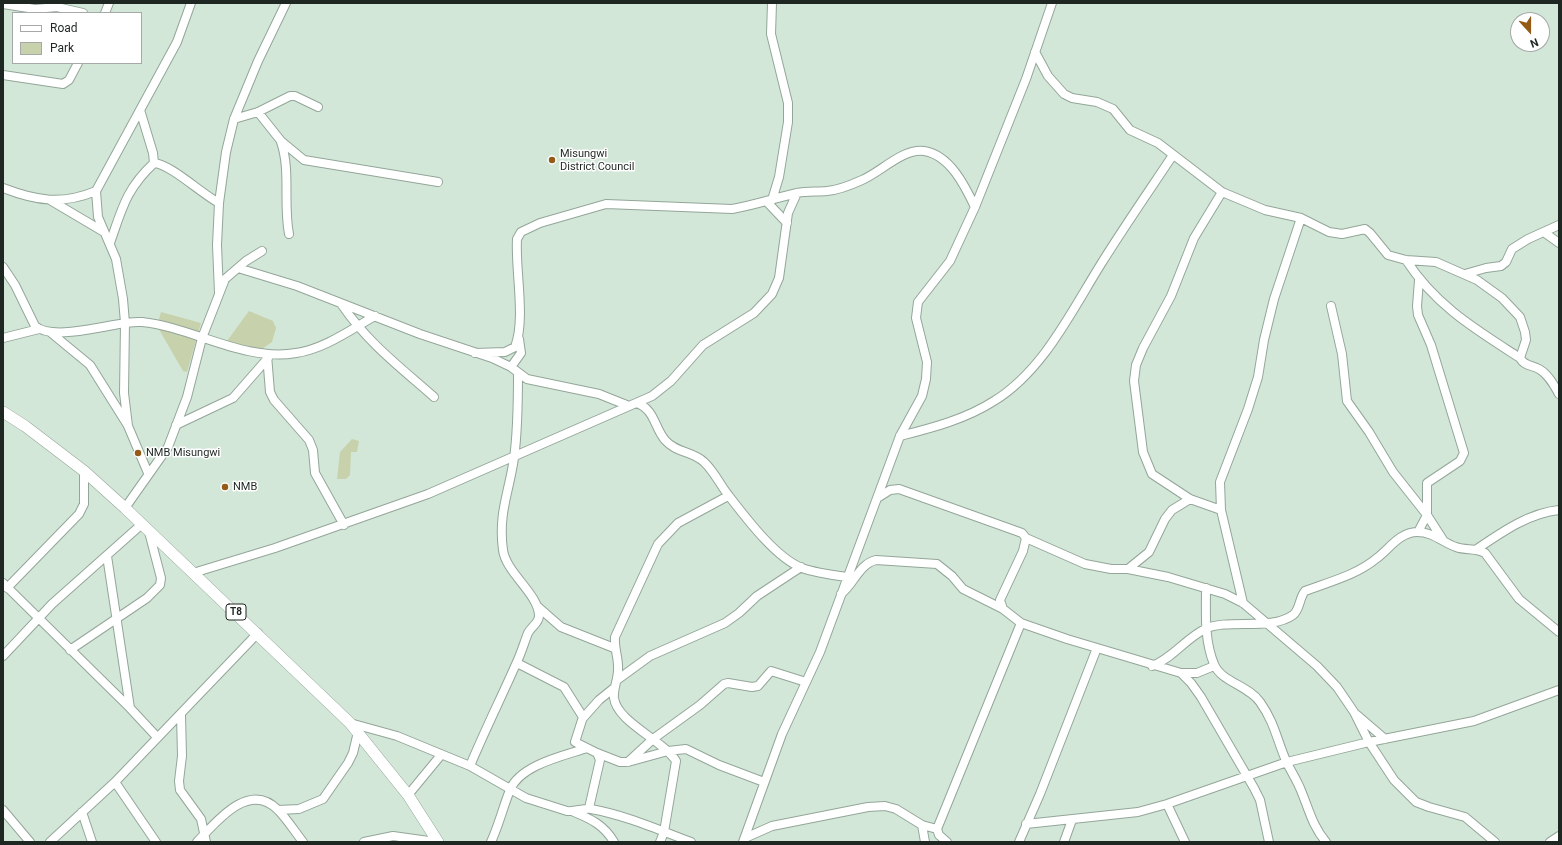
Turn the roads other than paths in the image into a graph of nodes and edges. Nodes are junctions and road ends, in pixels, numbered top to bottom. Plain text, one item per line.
1 (191, 3) edge
2 (772, 3) edge
3 (1052, 3) edge
4 (3, 4) edge
5 (283, 4) edge
6 (78, 12) edge
7 (1035, 52) junction
8 (77, 64) edge
9 (3, 74) edge
10 (318, 107) dead end
11 (140, 110) junction
12 (258, 112) junction
13 (234, 119) junction
14 (281, 141) junction
15 (1173, 155) junction
16 (154, 163) junction
17 (438, 182) dead end
18 (3, 188) edge
19 (96, 191) junction
20 (1222, 192) junction
21 (797, 193) junction
22 (49, 200) junction
23 (770, 201) junction
24 (219, 203) junction
25 (975, 207) junction
26 (1301, 218) junction
27 (787, 223) junction
28 (1559, 225) edge
29 (104, 232) junction
30 (1545, 233) junction
31 (290, 234) dead end
32 (110, 243) junction
33 (1559, 243) edge
34 (262, 251) dead end
35 (1406, 260) junction
36 (3, 267) edge
37 (238, 268) junction
38 (1465, 274) junction
39 (1419, 280) junction
40 (219, 293) junction
41 (342, 304) junction
42 (1331, 306) dead end
43 (375, 316) junction
44 (125, 323) junction
45 (357, 326) junction
46 (39, 329) junction
47 (50, 332) junction
48 (3, 338) edge
49 (202, 338) junction
50 (518, 339) junction
51 (476, 353) junction
52 (267, 356) junction
53 (1520, 358) junction
54 (515, 370) junction
55 (1559, 394) edge
56 (434, 397) dead end
57 (633, 404) junction
58 (3, 412) edge
59 (176, 425) junction
60 (128, 426) junction
61 (900, 436) junction
62 (514, 456) junction
63 (84, 471) junction
64 (148, 474) junction
65 (728, 496) junction
66 (879, 497) junction
67 (1190, 500) junction
68 (125, 508) junction
69 (1221, 510) junction
70 (1559, 510) edge
71 (1427, 515) junction
72 (344, 525) junction
73 (145, 528) junction
74 (1418, 532) junction
75 (1026, 538) junction
76 (1443, 540) junction
77 (1477, 549) junction
78 (107, 556) junction
79 (801, 567) junction
80 (1128, 569) junction
81 (193, 572) junction
82 (847, 577) junction
83 (5, 585) edge
84 (1206, 588) junction
85 (840, 595) junction
86 (1243, 603) junction
87 (536, 604) junction
88 (1003, 609) junction
89 (115, 618) junction
90 (39, 620) junction
91 (552, 620) junction
92 (1021, 623) junction
93 (536, 624) junction
94 (1266, 624) junction
95 (1206, 628) junction
96 (1559, 632) edge
97 (258, 633) junction
98 (614, 648) junction
99 (1097, 648) junction
100 (70, 650) junction
101 (3, 656) edge
102 (517, 663) junction
103 (1152, 666) junction
104 (1214, 666) junction
105 (1181, 673) junction
106 (617, 680) junction
107 (806, 682) junction
108 (614, 688) junction
109 (1559, 690) edge
110 (130, 708) junction
111 (1354, 712) junction
112 (181, 715) junction
113 (583, 718) junction
114 (350, 723) junction
115 (358, 732) junction
116 (157, 737) junction
117 (653, 739) junction
118 (1385, 739) junction
119 (575, 741) junction
120 (1369, 742) junction
121 (587, 748) junction
122 (668, 751) junction
123 (597, 753) junction
124 (441, 755) junction
125 (560, 757) junction
126 (628, 762) junction
127 (1287, 762) junction
128 (470, 766) junction
129 (1246, 776) junction
130 (116, 782) junction
131 (764, 782) junction
132 (510, 789) junction
133 (408, 795) junction
134 (1168, 804) junction
135 (589, 808) junction
136 (3, 810) edge
137 (278, 810) junction
138 (294, 810) junction
139 (82, 812) junction
140 (573, 812) junction
141 (1072, 820) junction
142 (1026, 824) junction
143 (290, 825) junction
144 (922, 826) junction
145 (937, 829) junction
146 (664, 832) junction
147 (1559, 836) edge
148 (205, 838) edge
149 (744, 840) edge
150 (1490, 841) edge
151 (30, 842) edge
152 (50, 842) edge
153 (92, 842) edge
154 (156, 842) edge
155 (197, 842) edge
156 (303, 842) edge
157 (364, 842) edge
158 (437, 842) edge
159 (491, 842) edge
160 (614, 842) edge
161 (660, 842) edge
162 (691, 842) edge
163 (925, 842) edge
164 (947, 842) edge
165 (1019, 842) edge
166 (1064, 842) edge
167 (1185, 842) edge
168 (1269, 842) edge
169 (1326, 842) edge
170 (1550, 842) edge

1 - 11 street
2 - 23 street
3 - 7 street
4 - 6 street
5 - 13 street
7 - 15 street
7 - 25 street
8 - 9 street
10 - 12 street
11 - 16 street
11 - 19 street
12 - 13 street
12 - 14 street
13 - 24 street
14 - 17 street
14 - 31 street
15 - 20 street
15 - 61 street
16 - 24 street
16 - 32 street
18 - 22 street
19 - 22 street
19 - 29 street
20 - 26 street
20 - 67 street
21 - 23 street
21 - 25 street
21 - 27 street
22 - 29 street
23 - 27 street
23 - 50 street
24 - 40 street
25 - 61 street
26 - 35 street
26 - 69 street
27 - 57 street
28 - 30 street
29 - 32 street
30 - 33 street
30 - 38 street
32 - 44 street
34 - 37 street
35 - 38 street
35 - 39 street
36 - 46 street
37 - 40 street
37 - 41 street
38 - 53 street
39 - 53 street
39 - 71 street
40 - 49 street
41 - 43 street
41 - 45 street
42 - 71 street
43 - 45 street
43 - 51 street
44 - 47 street
44 - 49 street
44 - 60 street
45 - 52 street
45 - 56 street
46 - 47 street
46 - 48 street
47 - 60 street
49 - 52 street
49 - 59 street
50 - 51 street
50 - 54 street
51 - 54 street
52 - 59 street
52 - 72 street
53 - 55 street
54 - 57 street
54 - 62 street
57 - 62 street
57 - 65 street
58 - 63 highway, T8
59 - 64 street
60 - 64 street
61 - 66 street
62 - 72 street
62 - 87 street
63 - 68 highway, T8
63 - 83 street
64 - 68 street
65 - 79 street
65 - 98 street
66 - 75 street
66 - 82 street
67 - 69 street
67 - 80 street
68 - 73 highway, T8
69 - 86 street
70 - 77 street
71 - 74 street
71 - 76 street
72 - 81 street
73 - 78 street
73 - 81 highway, T8
73 - 89 street
74 - 76 street
74 - 94 street
75 - 80 street
75 - 88 street
76 - 77 street
77 - 96 street
78 - 89 street
78 - 90 street
79 - 82 street
79 - 106 street
80 - 84 street
81 - 97 highway, T8
82 - 85 street
83 - 90 street
84 - 86 street
84 - 95 street
85 - 88 street
85 - 107 street
86 - 94 street
87 - 91 street
87 - 93 street
88 - 92 street
89 - 100 street
89 - 110 street
90 - 100 street
90 - 101 street
91 - 93 street
91 - 98 street
92 - 99 street
92 - 145 street
93 - 102 street
94 - 95 street
94 - 111 street
95 - 103 street
95 - 104 street
97 - 112 street
97 - 114 highway, T8
98 - 106 street
99 - 103 street
99 - 142 street
100 - 110 street
102 - 113 street
102 - 128 street
103 - 105 street
104 - 105 street
104 - 127 street
105 - 129 street
106 - 108 street
107 - 117 street
107 - 131 street
108 - 113 street
108 - 117 street
109 - 118 street
110 - 116 street
111 - 118 street
111 - 120 street
112 - 116 street
112 - 148 street
113 - 119 street
114 - 115 highway, T8
114 - 124 street
115 - 133 highway, T8
115 - 138 street
116 - 130 street
117 - 122 street
117 - 126 street
118 - 120 street
119 - 121 street
119 - 125 street
120 - 127 street
120 - 150 street
121 - 123 street
121 - 125 street
122 - 126 street
122 - 131 street
122 - 146 street
123 - 126 street
123 - 135 street
124 - 128 street
124 - 133 street
125 - 132 street
127 - 129 street
127 - 169 street
128 - 132 street
129 - 134 street
129 - 168 street
130 - 139 street
130 - 154 street
131 - 149 street
132 - 140 street
132 - 159 street
133 - 158 highway, T8
134 - 141 street
134 - 167 street
135 - 140 street
135 - 146 street
136 - 151 street
137 - 138 street
137 - 143 street
137 - 148 street
138 - 143 street
139 - 152 street
139 - 153 street
140 - 160 street
141 - 142 street
141 - 166 street
142 - 165 street
143 - 156 street
144 - 145 street
144 - 149 street
144 - 163 street
145 - 164 street
146 - 161 street
146 - 162 street
147 - 170 street
148 - 155 street
157 - 158 street

